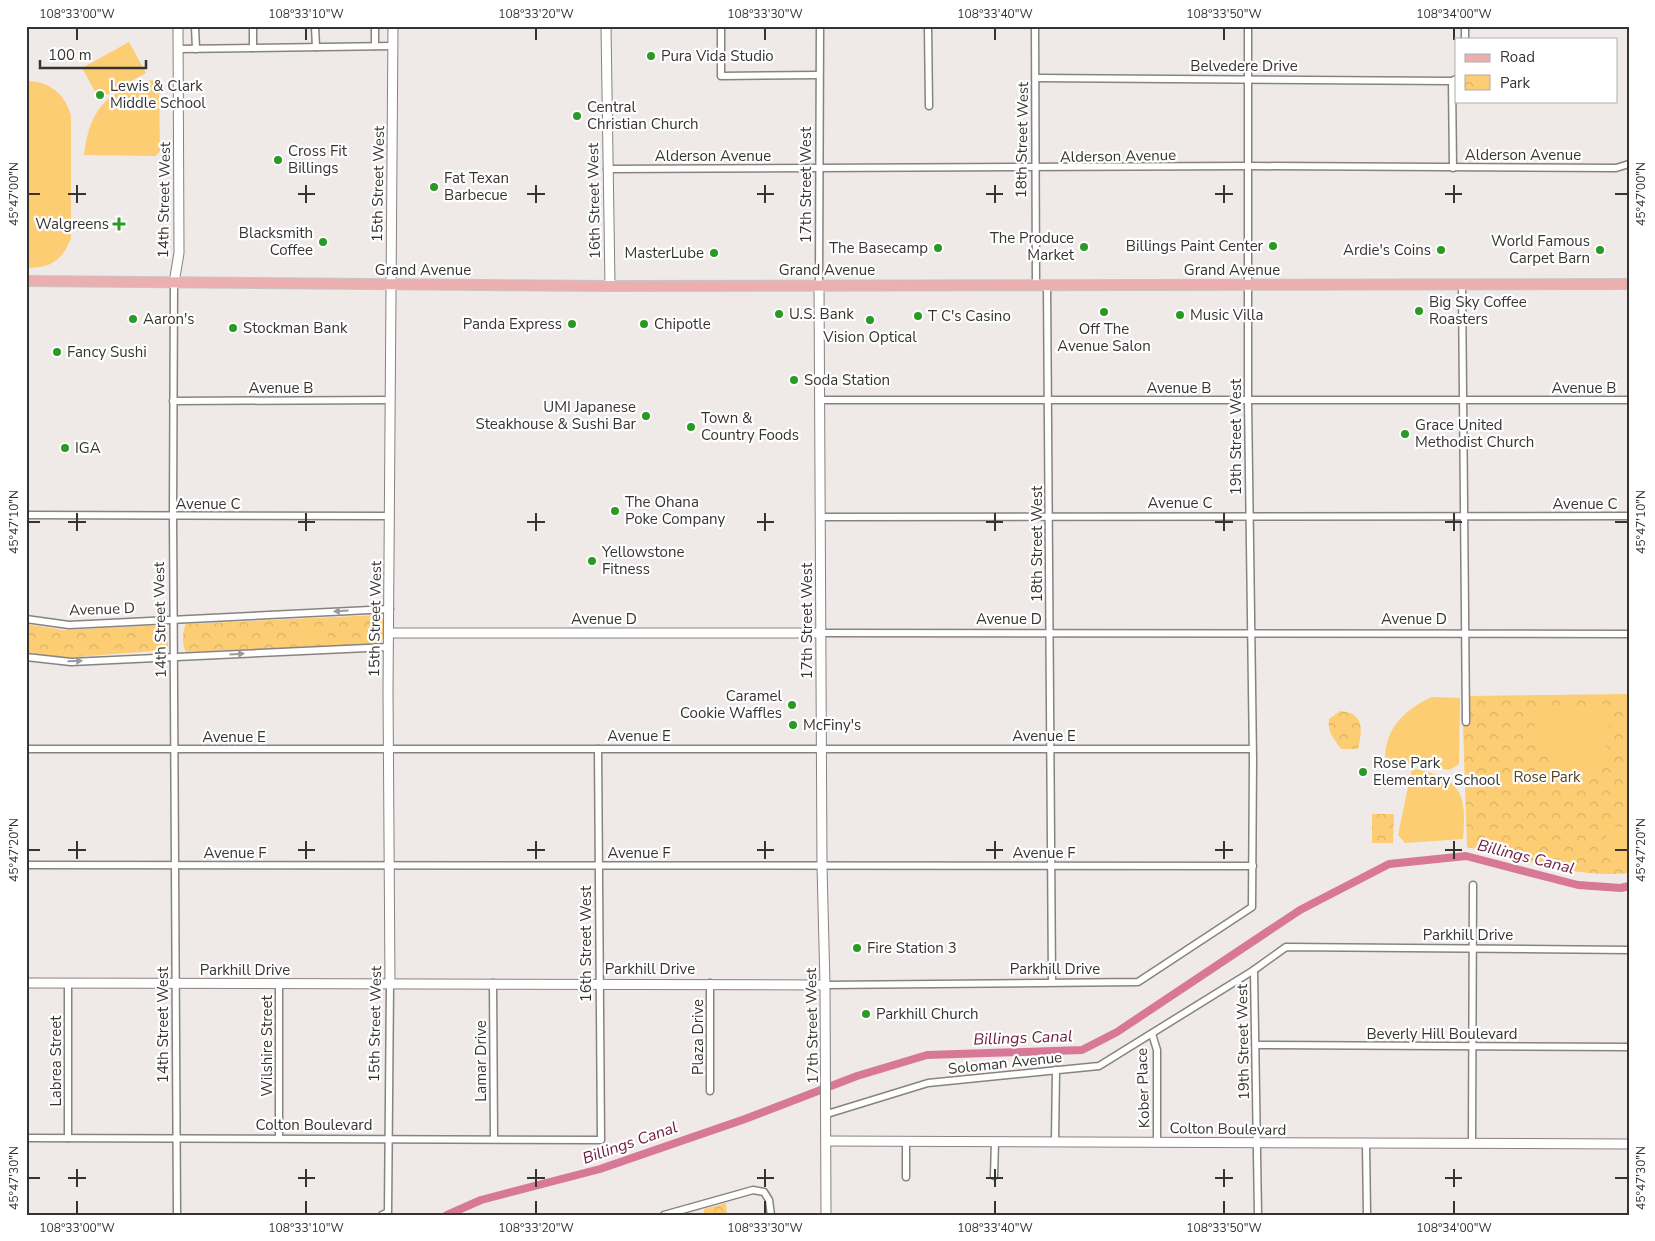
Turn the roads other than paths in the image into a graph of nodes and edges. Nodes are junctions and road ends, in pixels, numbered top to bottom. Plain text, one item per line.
1 (178, 26) edge
2 (196, 26) edge
3 (253, 26) edge
4 (316, 26) edge
5 (375, 26) edge
6 (393, 26) edge
7 (606, 26) edge
8 (721, 26) edge
9 (820, 26) edge
10 (928, 26) edge
11 (1034, 26) edge
12 (1248, 26) edge
13 (375, 46) junction
14 (393, 46) junction
15 (316, 47) junction
16 (253, 48) junction
17 (178, 49) junction
18 (196, 49) junction
19 (819, 75) junction
20 (1036, 78) junction
21 (1248, 78) junction
22 (1454, 80) edge
23 (929, 106) dead end
24 (1629, 164) edge
25 (1249, 166) junction
26 (821, 168) junction
27 (1453, 168) junction
28 (607, 169) junction
29 (1034, 169) junction
30 (26, 281) edge
31 (174, 283) junction
32 (820, 284) junction
33 (1629, 284) edge
34 (390, 285) junction
35 (1036, 285) junction
36 (1047, 285) junction
37 (1248, 285) junction
38 (1462, 285) junction
39 (610, 286) junction
40 (390, 400) junction
41 (819, 400) junction
42 (1048, 400) junction
43 (1248, 400) junction
44 (1629, 400) edge
45 (173, 401) junction
46 (1463, 401) junction
47 (26, 515) edge
48 (1249, 515) junction
49 (173, 516) junction
50 (390, 516) junction
51 (1049, 516) junction
52 (1465, 516) junction
53 (1629, 516) edge
54 (820, 517) junction
55 (390, 609) junction
56 (26, 619) edge
57 (174, 620) junction
58 (390, 633) junction
59 (820, 633) junction
60 (1050, 633) junction
61 (1250, 633) junction
62 (1466, 633) junction
63 (1629, 634) edge
64 (389, 647) junction
65 (26, 657) edge
66 (174, 657) junction
67 (1466, 722) dead end
68 (26, 749) edge
69 (175, 749) junction
70 (598, 749) junction
71 (822, 749) junction
72 (1051, 749) junction
73 (1252, 749) junction
74 (388, 750) junction
75 (26, 866) edge
76 (176, 866) junction
77 (599, 866) junction
78 (822, 866) junction
79 (1052, 866) junction
80 (1253, 866) junction
81 (390, 867) junction
82 (1473, 885) dead end
83 (1252, 907) joint
84 (1473, 949) junction
85 (1629, 950) edge
86 (1254, 970) junction
87 (1052, 982) junction
88 (26, 983) edge
89 (68, 983) junction
90 (280, 983) junction
91 (493, 983) junction
92 (600, 983) junction
93 (710, 983) junction
94 (176, 984) junction
95 (390, 984) junction
96 (825, 985) junction
97 (1152, 1034) junction
98 (1256, 1046) junction
99 (1472, 1047) junction
100 (1629, 1047) edge
101 (1056, 1070) junction
102 (710, 1091) dead end
103 (827, 1114) junction
104 (26, 1138) edge
105 (68, 1138) junction
106 (177, 1138) junction
107 (280, 1138) junction
108 (387, 1138) junction
109 (494, 1139) junction
110 (601, 1140) joint
111 (827, 1141) junction
112 (906, 1141) junction
113 (995, 1141) junction
114 (1055, 1142) junction
115 (1157, 1142) junction
116 (1257, 1143) junction
117 (1366, 1144) junction
118 (1472, 1144) junction
119 (1629, 1144) edge
120 (994, 1176) dead end
121 (906, 1177) dead end
122 (385, 1214) edge
123 (177, 1215) edge
124 (664, 1215) edge
125 (771, 1215) edge
126 (826, 1215) edge
127 (1258, 1215) edge
128 (1367, 1215) edge

1 - 17 street, 14th Street West
2 - 18 street
3 - 16 street
4 - 15 street
5 - 13 street
6 - 14 street, 15th Street West
7 - 28 street, 16th Street West
8 - 19 street
9 - 19 street, 17th Street West
10 - 23 street
11 - 20 street, 18th Street West
12 - 21 street, 19th Street West
13 - 14 street
13 - 15 street
14 - 34 street, 15th Street West
15 - 16 street
16 - 18 street
17 - 18 street
17 - 31 street, 14th Street West
19 - 26 street, 17th Street West
20 - 21 street, Belvedere Drive
20 - 29 street, 18th Street West
21 - 22 street, Belvedere Drive
21 - 25 street, 19th Street West
22 - 27 street
24 - 27 street, Alderson Avenue
25 - 27 street, Alderson Avenue
25 - 29 street, Alderson Avenue
25 - 37 street, 19th Street West
26 - 28 street, Alderson Avenue
26 - 29 street, Alderson Avenue
26 - 32 street, 17th Street West
28 - 39 street, 16th Street West
29 - 35 street, 18th Street West
30 - 31 main road, Grand Avenue
31 - 34 main road, Grand Avenue
31 - 45 street, 14th Street West
32 - 35 main road, Grand Avenue
32 - 39 main road, Grand Avenue
32 - 41 street, 17th Street West
33 - 38 main road, Grand Avenue
34 - 39 main road, Grand Avenue
34 - 40 street, 15th Street West
35 - 36 main road, Grand Avenue
36 - 37 main road, Grand Avenue
36 - 42 street, 18th Street West
37 - 38 main road, Grand Avenue
37 - 43 street, 19th Street West
38 - 46 street
40 - 45 street, Avenue B
40 - 50 street, 15th Street West
41 - 42 street, Avenue B
41 - 54 street, 17th Street West
42 - 43 street, Avenue B
42 - 51 street, 18th Street West
43 - 46 street, Avenue B
43 - 48 street, 19th Street West
44 - 46 street, Avenue B
45 - 49 street, 14th Street West
46 - 52 street
47 - 49 street, Avenue C
48 - 51 street, Avenue C
48 - 52 street, Avenue C
48 - 61 street, 19th Street West
49 - 50 street, Avenue C
49 - 57 street, 14th Street West
50 - 55 street, 15th Street West
51 - 54 street, Avenue C
51 - 60 street, 18th Street West
52 - 53 street, Avenue C
52 - 62 street
54 - 59 street, 17th Street West
55 -> 57 street, Avenue D
55 - 58 street, 15th Street West
56 - 57 street, Avenue D
57 - 66 street, 14th Street West
58 - 59 street, Avenue D
58 - 64 street, 15th Street West
59 - 60 street, Avenue D
59 - 71 street, 17th Street West
60 - 61 street, Avenue D
60 - 72 street, 18th Street West
61 - 62 street, Avenue D
61 - 73 street, 19th Street West
62 - 63 street, Avenue D
62 - 67 street
66 -> 64 street
64 - 74 street, 15th Street West
65 -> 66 street
66 - 69 street, 14th Street West
68 - 69 street, Avenue E
69 - 74 street, Avenue E
69 - 76 street, 14th Street West
70 - 71 street, Avenue E
70 - 74 street, Avenue E
70 - 77 street, 16th Street West
71 - 72 street, Avenue E
71 - 78 street, 17th Street West
72 - 73 street, Avenue E
72 - 79 street, 18th Street West
73 - 80 street, 19th Street West
74 - 81 street, 15th Street West
75 - 76 street, Avenue F
76 - 81 street, Avenue F
76 - 94 street, 14th Street West
77 - 78 street, Avenue F
77 - 81 street, Avenue F
77 - 92 street, 16th Street West
78 - 79 street, Avenue F
78 - 96 street, 17th Street West
79 - 80 street, Avenue F
79 - 87 street, 18th Street West
80 - 83 street, 19th Street West
81 - 95 street, 15th Street West
82 - 84 street
83 - 87 street, Parkhill Drive
84 - 85 street, Parkhill Drive
84 - 86 street, Parkhill Drive
84 - 99 street
86 - 97 street, Soloman Avenue
86 - 98 street, 19th Street West
87 - 96 street, Parkhill Drive
88 - 89 street, Parkhill Drive
89 - 94 street, Parkhill Drive
89 - 105 street, Labrea Street
90 - 94 street, Parkhill Drive
90 - 95 street, Parkhill Drive
90 - 107 street, Wilshire Street
91 - 92 street, Parkhill Drive
91 - 95 street, Parkhill Drive
91 - 109 street, Lamar Drive
92 - 93 street, Parkhill Drive
92 - 110 street, 16th Street West
93 - 96 street, Parkhill Drive
93 - 102 street, Plaza Drive
94 - 106 street, 14th Street West
95 - 108 street, 15th Street West
96 - 103 street, 17th Street West
97 - 101 street, Soloman Avenue
97 - 115 street, Kober Place
98 - 99 street, Beverly Hill Boulevard
98 - 116 street, 19th Street West
99 - 100 street, Beverly Hill Boulevard
99 - 118 street
101 - 103 street, Soloman Avenue
101 - 114 street
103 - 111 street, 17th Street West
104 - 105 street, Colton Boulevard
105 - 106 street, Colton Boulevard
106 - 107 street, Colton Boulevard
106 - 123 street, 14th Street West
107 - 108 street, Colton Boulevard
108 - 109 street, Colton Boulevard
108 - 122 street, 15th Street West
109 - 110 street, Colton Boulevard
111 - 112 street, Colton Boulevard
111 - 126 street, 17th Street West
112 - 113 street, Colton Boulevard
112 - 121 street
113 - 114 street, Colton Boulevard
113 - 120 street
114 - 115 street, Colton Boulevard
115 - 116 street, Colton Boulevard
116 - 117 street, Colton Boulevard
116 - 127 street, 19th Street West
117 - 118 street, Colton Boulevard
117 - 128 street
118 - 119 street, Colton Boulevard
124 - 125 street

